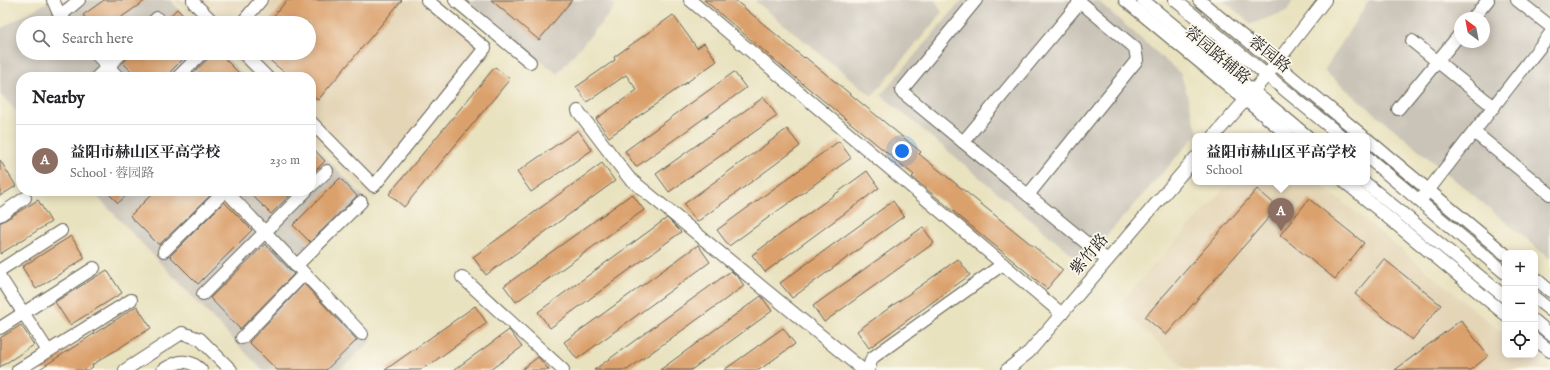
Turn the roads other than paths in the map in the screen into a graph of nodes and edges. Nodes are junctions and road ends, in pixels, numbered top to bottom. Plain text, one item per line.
1 (53, 0) edge
2 (79, 0) edge
3 (194, 0) edge
4 (261, 0) edge
5 (427, 0) edge
6 (455, 0) edge
7 (690, 0) edge
8 (976, 0) edge
9 (1125, 0) edge
10 (1143, 0) edge
11 (1175, 0) edge
12 (1199, 0) edge
13 (1326, 0) edge
14 (1488, 0) edge
15 (1517, 0) edge
16 (1079, 1) edge
17 (1479, 12) edge
18 (61, 16) edge
19 (66, 16) edge
20 (207, 16) edge
21 (248, 16) edge
22 (1550, 26) edge
23 (1550, 34) edge
24 (1412, 41) dead end
25 (1454, 41) edge
26 (102, 60) edge
27 (115, 60) edge
28 (195, 60) edge
29 (250, 60) edge
30 (530, 62) dead end
31 (1437, 62) junction
32 (1276, 64) junction
33 (108, 67) junction
34 (102, 72) edge
35 (113, 72) edge
36 (183, 72) edge
37 (262, 72) edge
38 (1267, 75) junction
39 (1249, 96) junction
40 (1494, 106) junction
41 (1398, 109) dead end
42 (578, 111) dead end
43 (316, 127) edge
44 (1474, 132) junction
45 (1217, 133) edge
46 (1286, 133) edge
47 (1303, 133) edge
48 (1337, 133) edge
49 (1359, 133) edge
50 (1370, 141) edge
51 (963, 142) junction
52 (1370, 159) edge
53 (1192, 161) edge
54 (327, 170) dead end
55 (316, 181) edge
56 (1349, 185) edge
57 (1368, 185) edge
58 (1429, 190) junction
59 (1550, 194) edge
60 (220, 196) edge
61 (230, 196) edge
62 (301, 196) edge
63 (1028, 196) junction
64 (26, 198) dead end
65 (1420, 201) junction
66 (361, 202) dead end
67 (0, 214) edge
68 (61, 231) dead end
69 (265, 232) junction
70 (164, 251) dead end
71 (1502, 251) edge
72 (1107, 260) junction
73 (1003, 264) junction
74 (94, 268) dead end
75 (0, 270) edge
76 (300, 270) junction
77 (1502, 270) edge
78 (0, 277) edge
79 (462, 277) dead end
80 (1538, 281) edge
81 (1550, 291) edge
82 (203, 294) dead end
83 (1502, 295) edge
84 (130, 300) dead end
85 (1538, 300) edge
86 (1550, 310) edge
87 (1502, 312) edge
88 (23, 313) junction
89 (1062, 314) junction
90 (1536, 322) edge
91 (0, 328) edge
92 (362, 334) dead end
93 (1550, 334) edge
94 (242, 338) dead end
95 (1538, 341) edge
96 (48, 351) junction
97 (1550, 351) edge
98 (18, 370) edge
99 (125, 370) edge
100 (163, 370) edge
101 (200, 370) edge
102 (231, 370) edge
103 (563, 370) edge
104 (864, 370) edge
105 (868, 370) edge
106 (1007, 370) edge

1 - 18 street
2 - 19 street
3 - 20 street
4 - 21 street
5 - 43 street
6 - 30 street
7 - 73 street
8 - 51 street
9 - 39 street, 蓉园路辅路
10 - 39 street
11 - 38 street, 蓉园路
12 - 32 street, 蓉园路辅路
13 - 32 street
14 - 17 street
15 - 22 street
16 - 51 street
16 - 63 street
23 - 40 street
24 - 31 street
25 - 31 street
26 - 33 street
27 - 33 street
28 - 36 street
29 - 37 street
31 - 40 street
31 - 41 street
32 - 38 street
32 - 49 street, 蓉园路辅路
33 - 34 street
33 - 35 street
38 - 39 street
38 - 48 street, 蓉园路
39 - 45 street
39 - 46 street, 蓉园路辅路
39 - 47 street
40 - 44 street
42 - 104 street
44 - 58 street
44 - 59 street
50 - 58 street
51 - 63 street
52 - 65 street
53 - 72 street, 紫竹路
54 - 55 street
56 - 87 street
57 - 83 street
58 - 65 street
58 - 71 street
60 - 70 street
61 - 69 street
62 - 69 street
63 - 72 street
64 - 67 street
65 - 77 street
66 - 76 street
68 - 75 street
69 - 76 street
69 - 82 street
72 - 89 street, 紫竹路
73 - 89 street
73 - 105 street
74 - 88 street
76 - 92 street
76 - 94 street
78 - 88 street
79 - 103 street
80 - 81 street
84 - 96 street
85 - 86 street
88 - 91 street
88 - 96 street
89 - 106 street, 紫竹路
90 - 93 street
95 - 97 street
96 - 98 street
99 - 102 street
100 - 101 street

